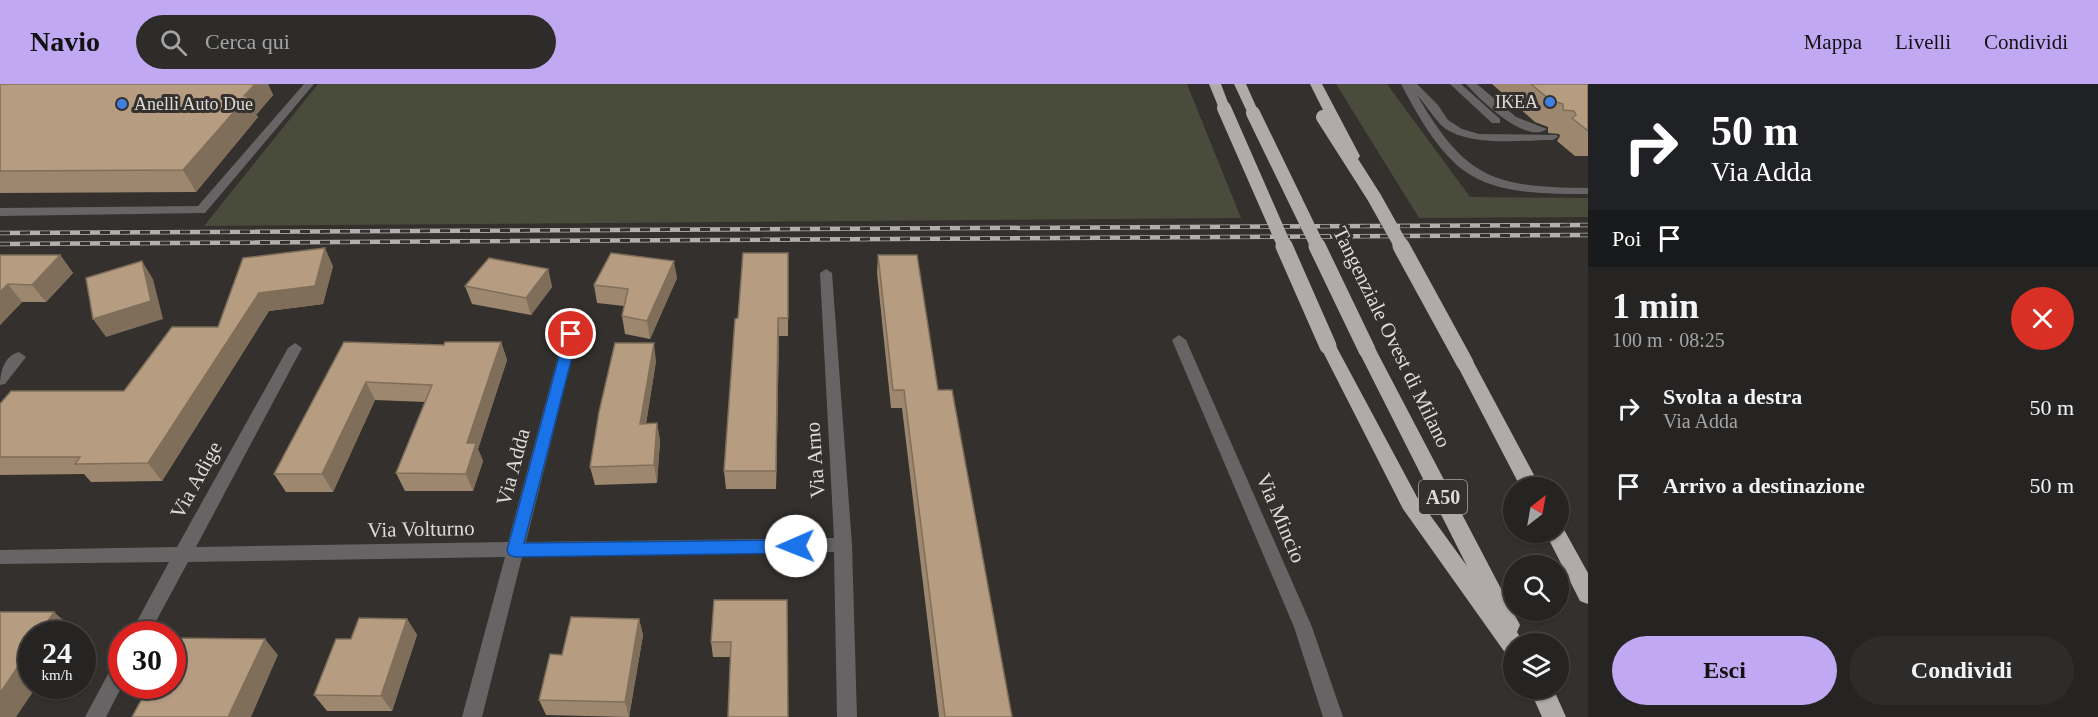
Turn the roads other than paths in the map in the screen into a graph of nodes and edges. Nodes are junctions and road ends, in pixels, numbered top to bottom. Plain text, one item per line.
1 (309, 84) edge
2 (1215, 84) edge
3 (1240, 84) edge
4 (1303, 84) edge
5 (1316, 84) edge
6 (1406, 84) edge
7 (1412, 84) edge
8 (1455, 84) edge
9 (1471, 84) edge
10 (1328, 117) junction
11 (1496, 121) dead end
12 (1544, 129) dead end
13 (1553, 137) dead end
14 (1588, 191) edge
15 (0, 212) edge
16 (826, 273) dead end
17 (571, 334) dead end
18 (1179, 340) dead end
19 (295, 348) dead end
20 (20, 357) dead end
21 (0, 380) edge
22 (1525, 477) edge
23 (1561, 543) edge
24 (843, 545) junction
25 (515, 550) junction
26 (183, 554) junction
27 (0, 557) edge
28 (1588, 594) edge
29 (146, 621) edge
30 (1504, 633) edge
31 (1513, 633) edge
32 (108, 692) edge
33 (1546, 699) edge
34 (94, 717) edge
35 (472, 717) edge
36 (848, 717) edge
37 (1334, 717) edge
38 (1554, 717) edge

1 - 15 street
2 - 30 highway, bridge
3 - 31 highway, Tangenziale Ovest di Milano / A50, bridge
4 - 10 highway
5 - 10 highway
6 - 14 street
7 - 13 street
8 - 11 street
9 - 12 street
10 - 22 highway, bridge
16 - 24 street, Via Arno
17 - 25 street, Via Adda
18 - 37 street, Via Mincio
19 - 26 street, Via Adige
20 - 21 street
23 - 28 highway
24 - 25 street, Via Volturno
24 - 36 street, Via Arno
25 - 26 street, Via Volturno
25 - 35 street, Via Adda
26 - 27 street, Via Volturno
26 - 29 street, Via Adige
32 - 34 street
33 - 38 highway

